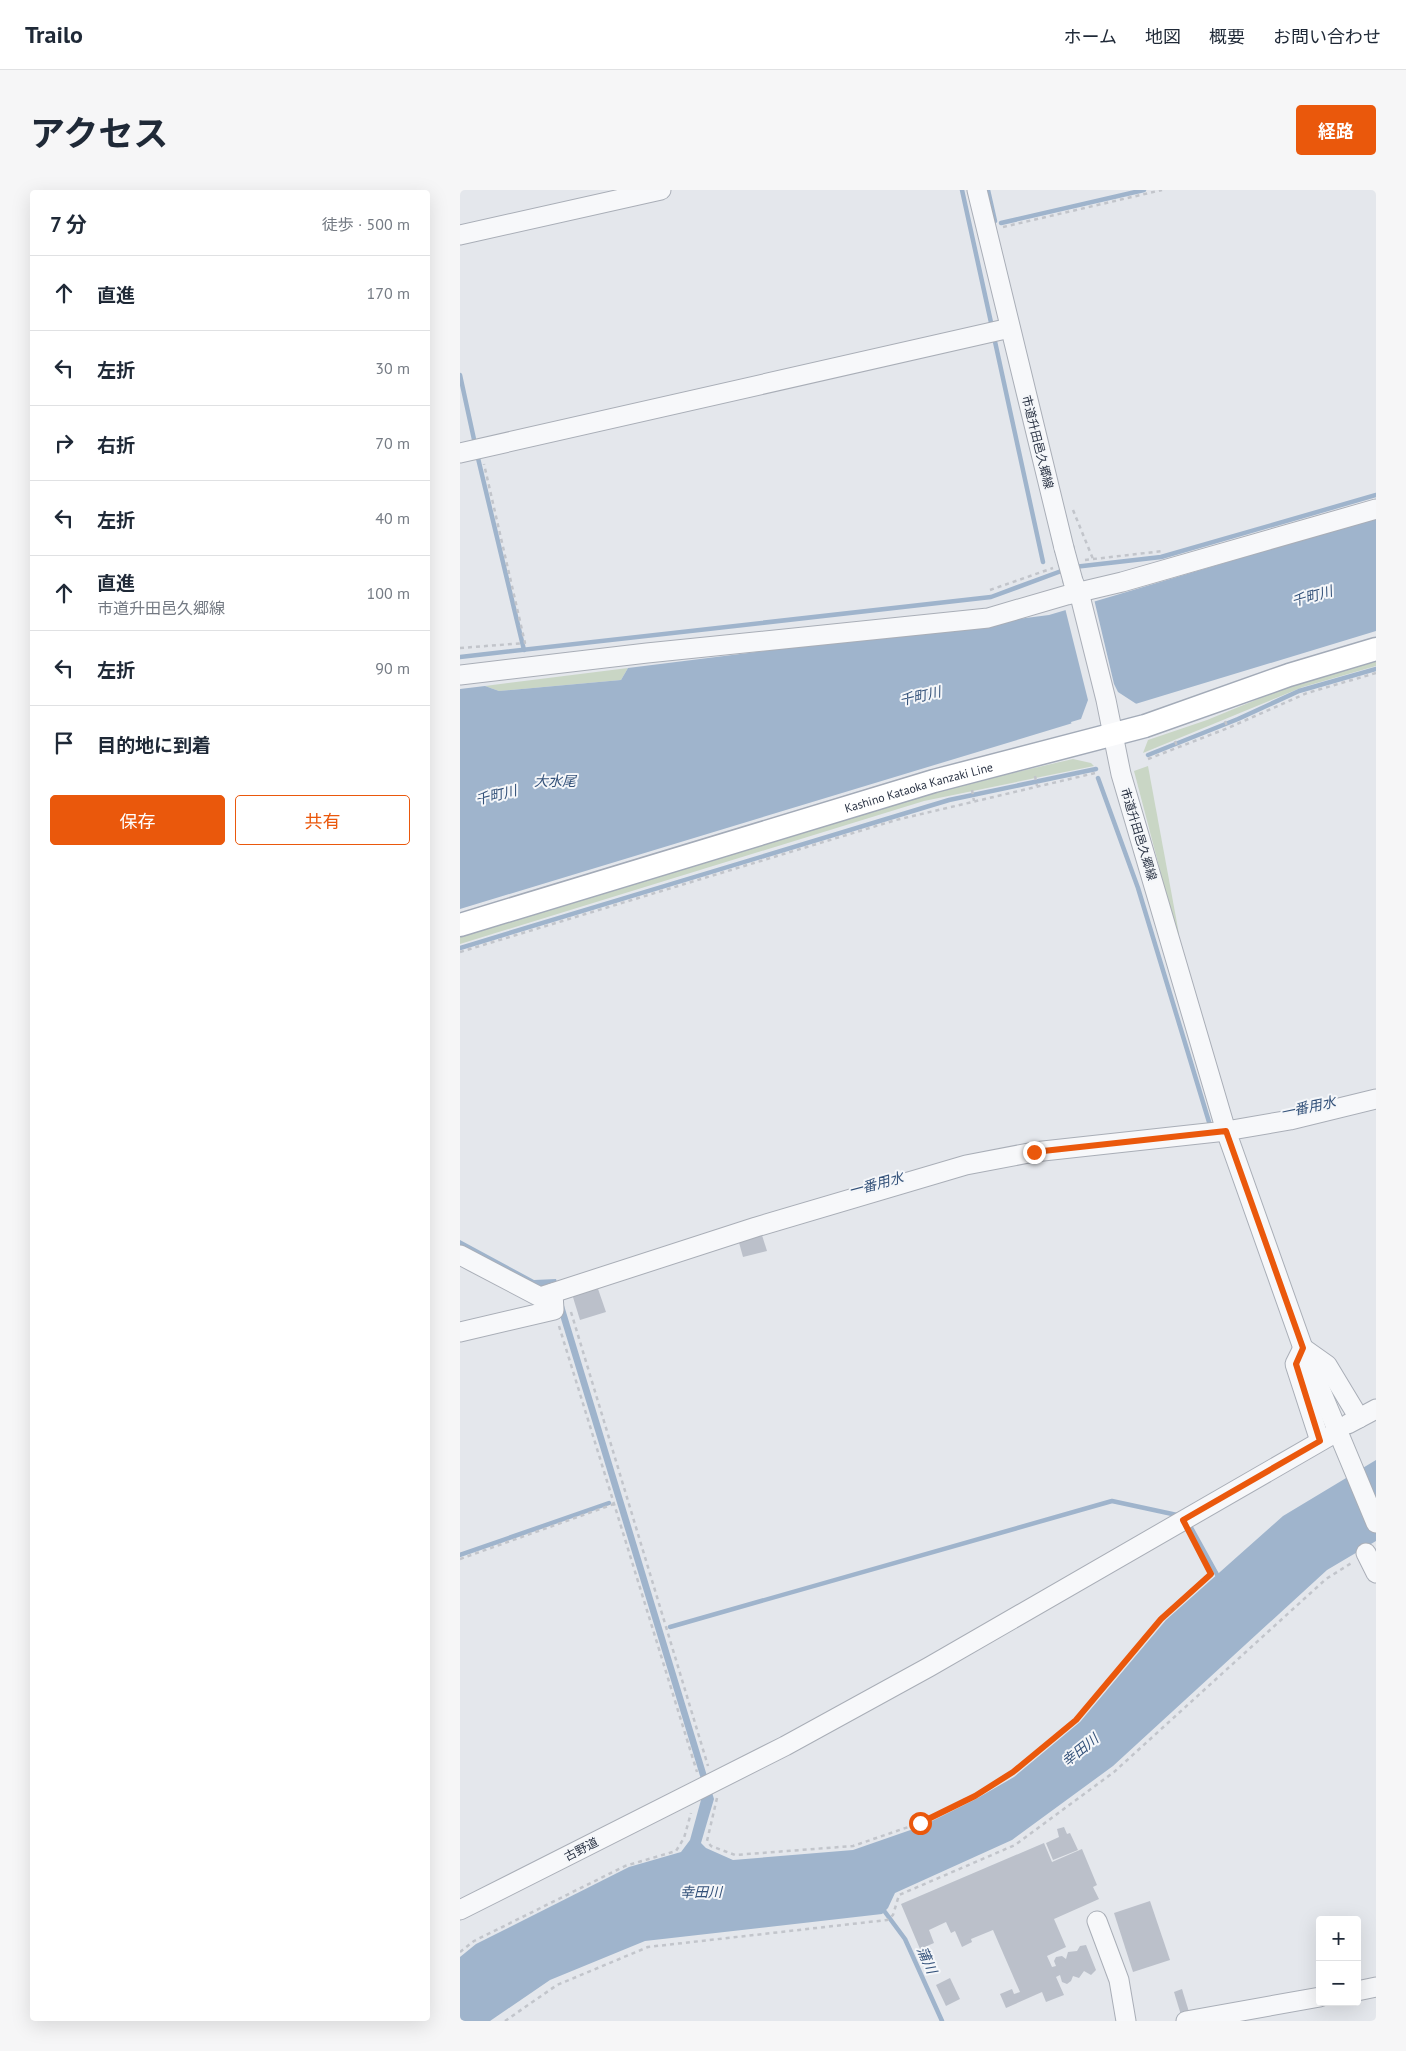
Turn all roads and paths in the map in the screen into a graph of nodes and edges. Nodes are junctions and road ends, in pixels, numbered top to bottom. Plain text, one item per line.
1 (661, 190) edge
2 (977, 190) edge
3 (1162, 190) edge
4 (986, 231) junction
5 (460, 235) edge
6 (999, 330) junction
7 (473, 450) edge
8 (1376, 509) edge
9 (1077, 591) junction
10 (460, 648) edge
11 (1376, 649) edge
12 (1376, 674) edge
13 (460, 675) edge
14 (1225, 722) dead end
15 (1111, 726) junction
16 (1228, 728) junction
17 (1148, 759) dead end
18 (1095, 773) dead end
19 (1035, 777) dead end
20 (1037, 785) junction
21 (972, 792) dead end
22 (974, 799) junction
23 (893, 813) dead end
24 (895, 819) junction
25 (754, 855) dead end
26 (756, 861) junction
27 (570, 912) dead end
28 (572, 917) junction
29 (460, 925) edge
30 (460, 951) edge
31 (1376, 1099) edge
32 (1226, 1131) junction
33 (460, 1255) edge
34 (559, 1300) junction
35 (460, 1332) edge
36 (1303, 1348) junction
37 (1376, 1409) edge
38 (614, 1504) junction
39 (1183, 1520) junction
40 (1376, 1523) edge
41 (1366, 1554) joint
42 (460, 1558) edge
43 (1376, 1573) edge
44 (705, 1786) junction
45 (460, 1910) edge
46 (1097, 1921) dead end
47 (460, 1952) edge
48 (1376, 1987) edge
49 (1361, 1990) edge
50 (1316, 1998) edge
51 (505, 2021) edge
52 (1126, 2021) edge
53 (1186, 2021) edge

1 - 5 street
2 - 4 street, 市道升田邑久郷線
3 - 4 path
4 - 6 street, 市道升田邑久郷線
6 - 7 street
6 - 9 street, 市道升田邑久郷線, bridge
7 - 10 path
8 - 9 street
9 - 13 street
9 - 15 street, 市道升田邑久郷線
11 - 15 main road, Kashino Kataoka Kanzaki Line
12 - 16 path
14 - 16 path
15 - 29 main road, Kashino Kataoka Kanzaki Line
15 - 32 street, 市道升田邑久郷線
16 - 17 path
18 - 20 path
19 - 20 path
20 - 22 path
21 - 22 path
22 - 24 path
23 - 24 path
24 - 26 path
25 - 26 path
26 - 28 path
27 - 28 path
28 - 30 path
31 - 32 street
32 - 34 street
32 - 36 street, 市道升田邑久郷線
33 - 34 street
34 - 35 street
34 - 38 path
34 - 44 path
36 - 37 street
36 - 39 street, 古野道
36 - 40 street, 市道升田邑久郷線
38 - 42 path
38 - 44 path
39 - 44 street, 古野道
39 - 44 path
41 - 43 street
41 - 51 path
44 - 45 street, 古野道
44 - 47 path
46 - 52 street
48 - 49 street
50 - 53 street

